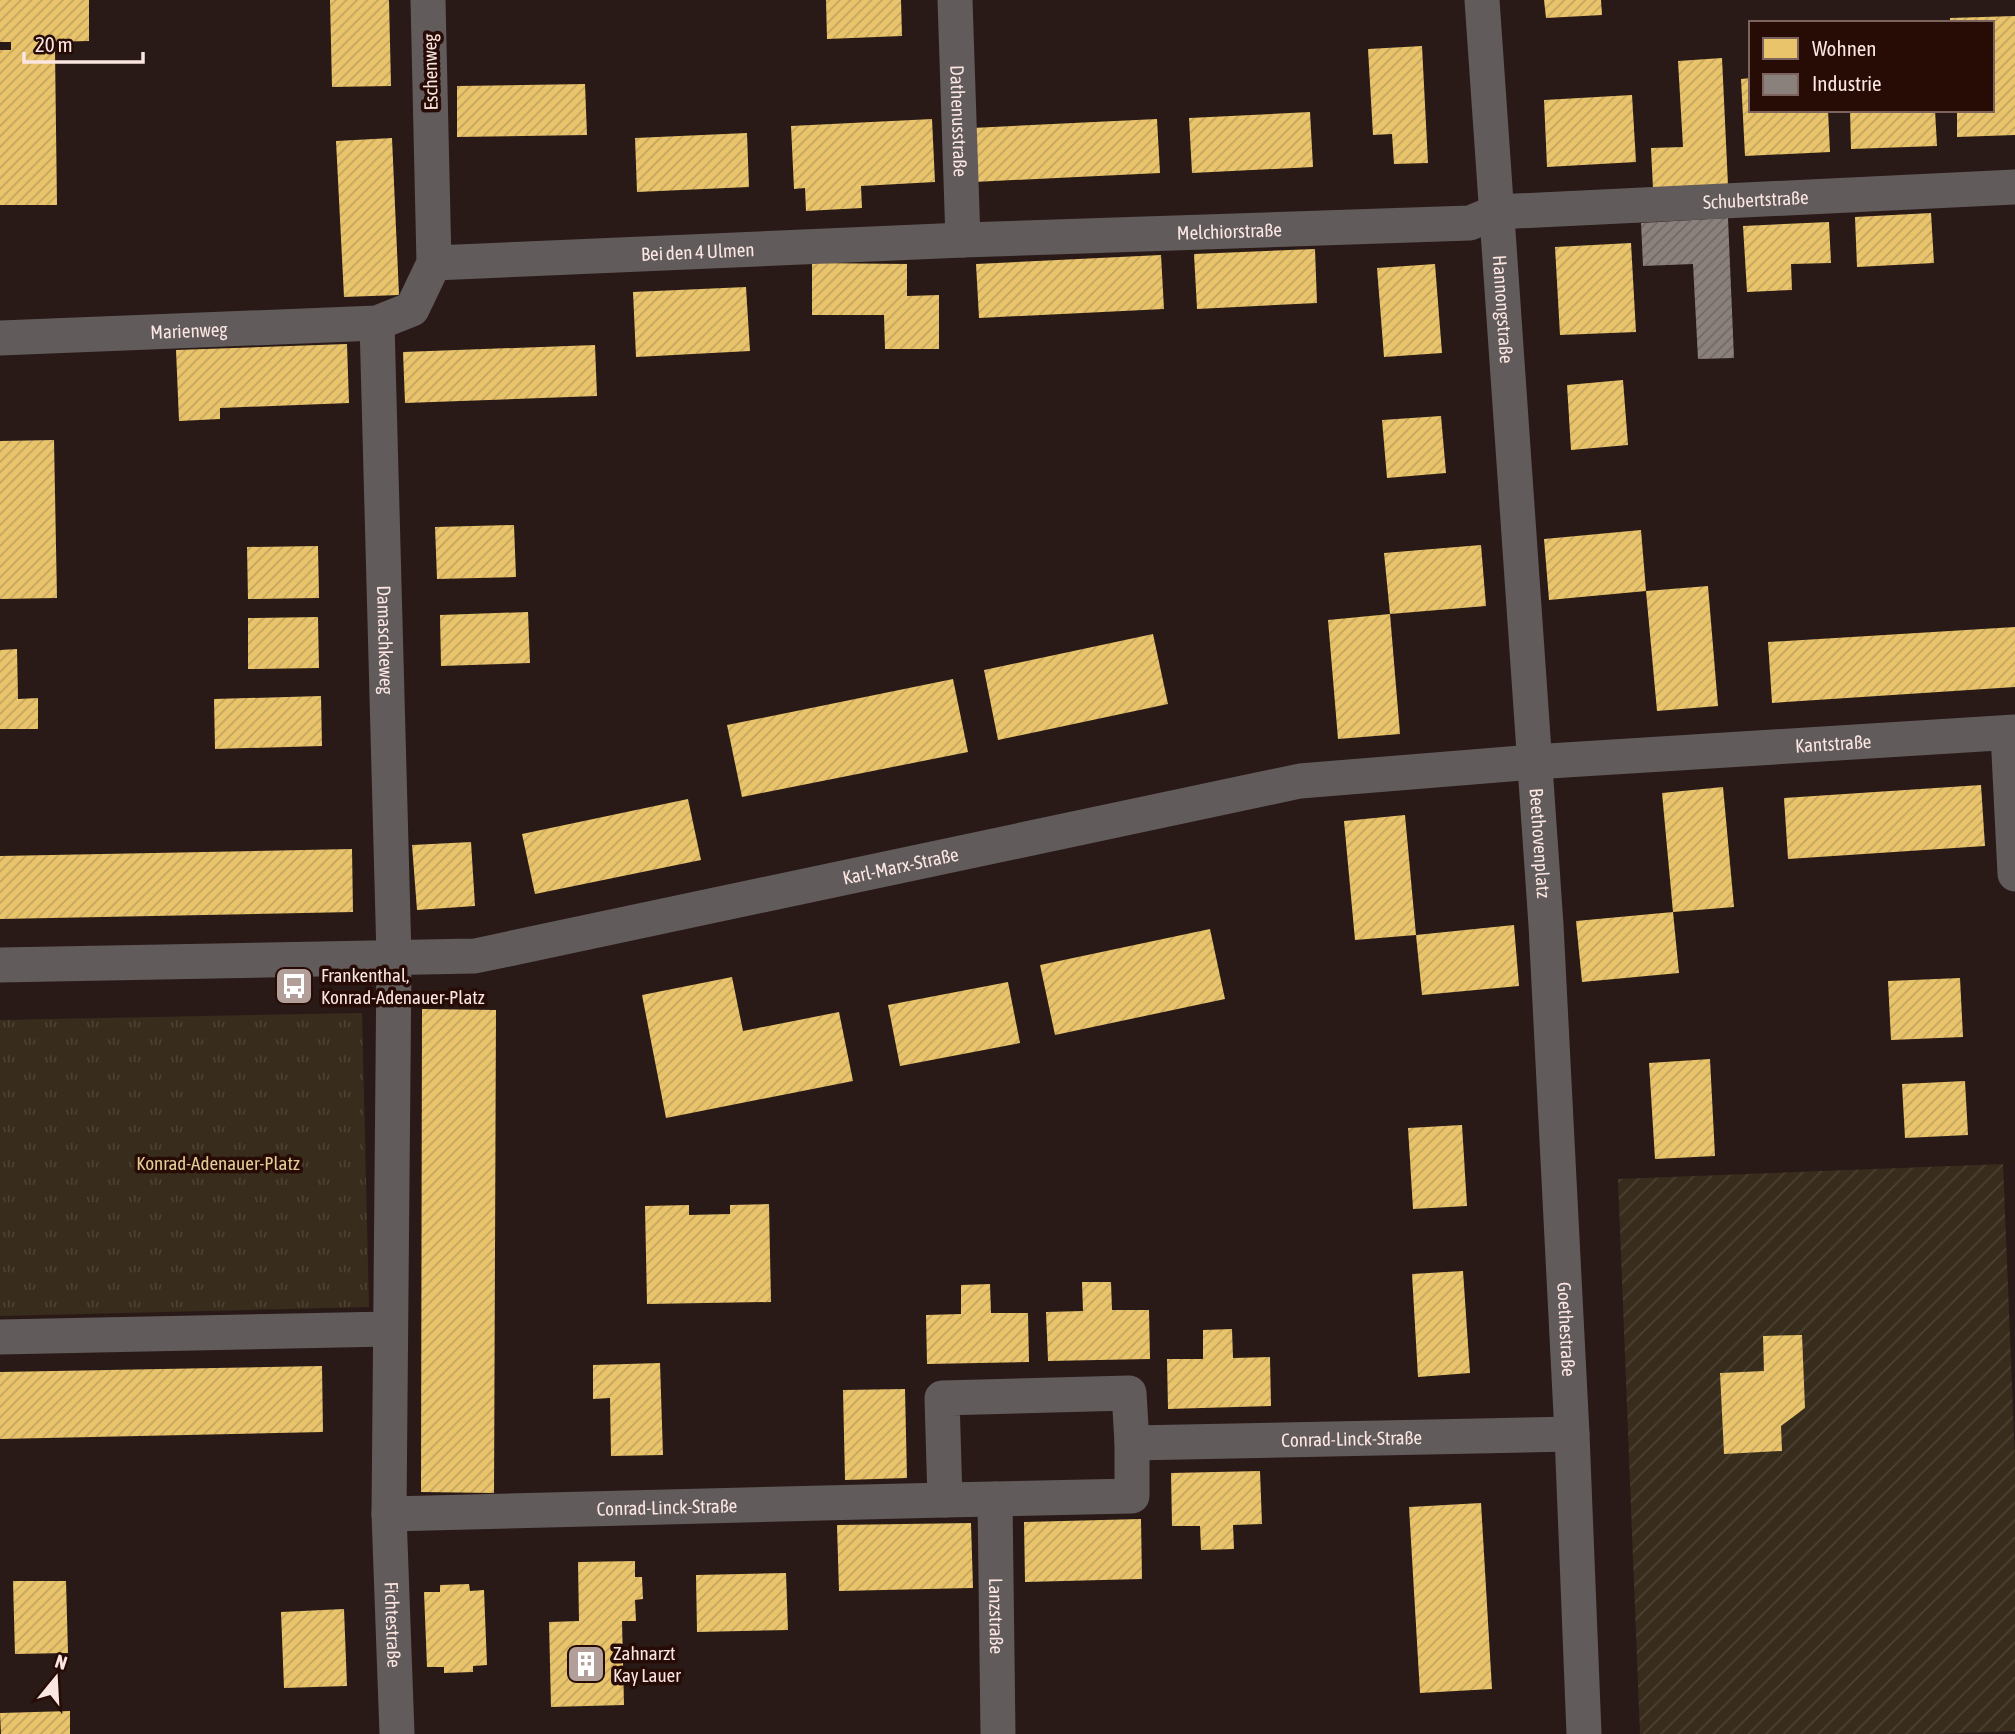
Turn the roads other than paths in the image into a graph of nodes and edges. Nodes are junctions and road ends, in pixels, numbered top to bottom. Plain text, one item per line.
1 (428, 0) edge
2 (954, 0) edge
3 (1482, 0) edge
4 (2015, 187) edge
5 (1496, 212) junction
6 (963, 240) junction
7 (434, 263) junction
8 (377, 323) junction
9 (0, 338) edge
10 (1525, 618) joint
11 (2011, 733) edge
12 (1653, 755) joint
13 (1533, 762) junction
14 (1407, 774) joint
15 (2015, 874) edge
16 (1546, 925) joint
17 (394, 957) junction
18 (0, 965) edge
19 (389, 1329) junction
20 (0, 1337) edge
21 (1573, 1434) junction
22 (1132, 1443) junction
23 (995, 1499) junction
24 (945, 1500) junction
25 (389, 1514) junction
26 (397, 1734) edge
27 (998, 1734) edge
28 (1584, 1734) edge

1 - 7 street, Eschenweg
2 - 6 street, Dathenusstraße
3 - 5 street, Hannongstraße
4 - 5 street, Schubertstraße
5 - 6 street, Melchiorstraße
5 - 10 street, Hannongstraße
6 - 7 street, Bei den 4 Ulmen
7 - 8 street
8 - 9 street, Marienweg
8 - 17 street, Damaschkeweg
10 - 13 street, Beethovenplatz
11 - 12 street, Kantstraße
11 - 15 street
12 - 13 street, Beethovenplatz
13 - 14 street, Beethovenplatz
13 - 16 street, Beethovenplatz
14 - 17 street, Karl-Marx-Straße
16 - 21 street, Goethestraße
17 - 18 street
17 - 19 street
19 - 20 street
19 - 25 street
21 - 22 street, Conrad-Linck-Straße
21 - 28 street, Goethestraße
22 - 23 street, Conrad-Linck-Straße
22 - 24 street, Conrad-Linck-Straße
23 - 24 street, Conrad-Linck-Straße
23 - 27 street, Lanzstraße
24 - 25 street, Conrad-Linck-Straße
25 - 26 street, Fichtestraße

